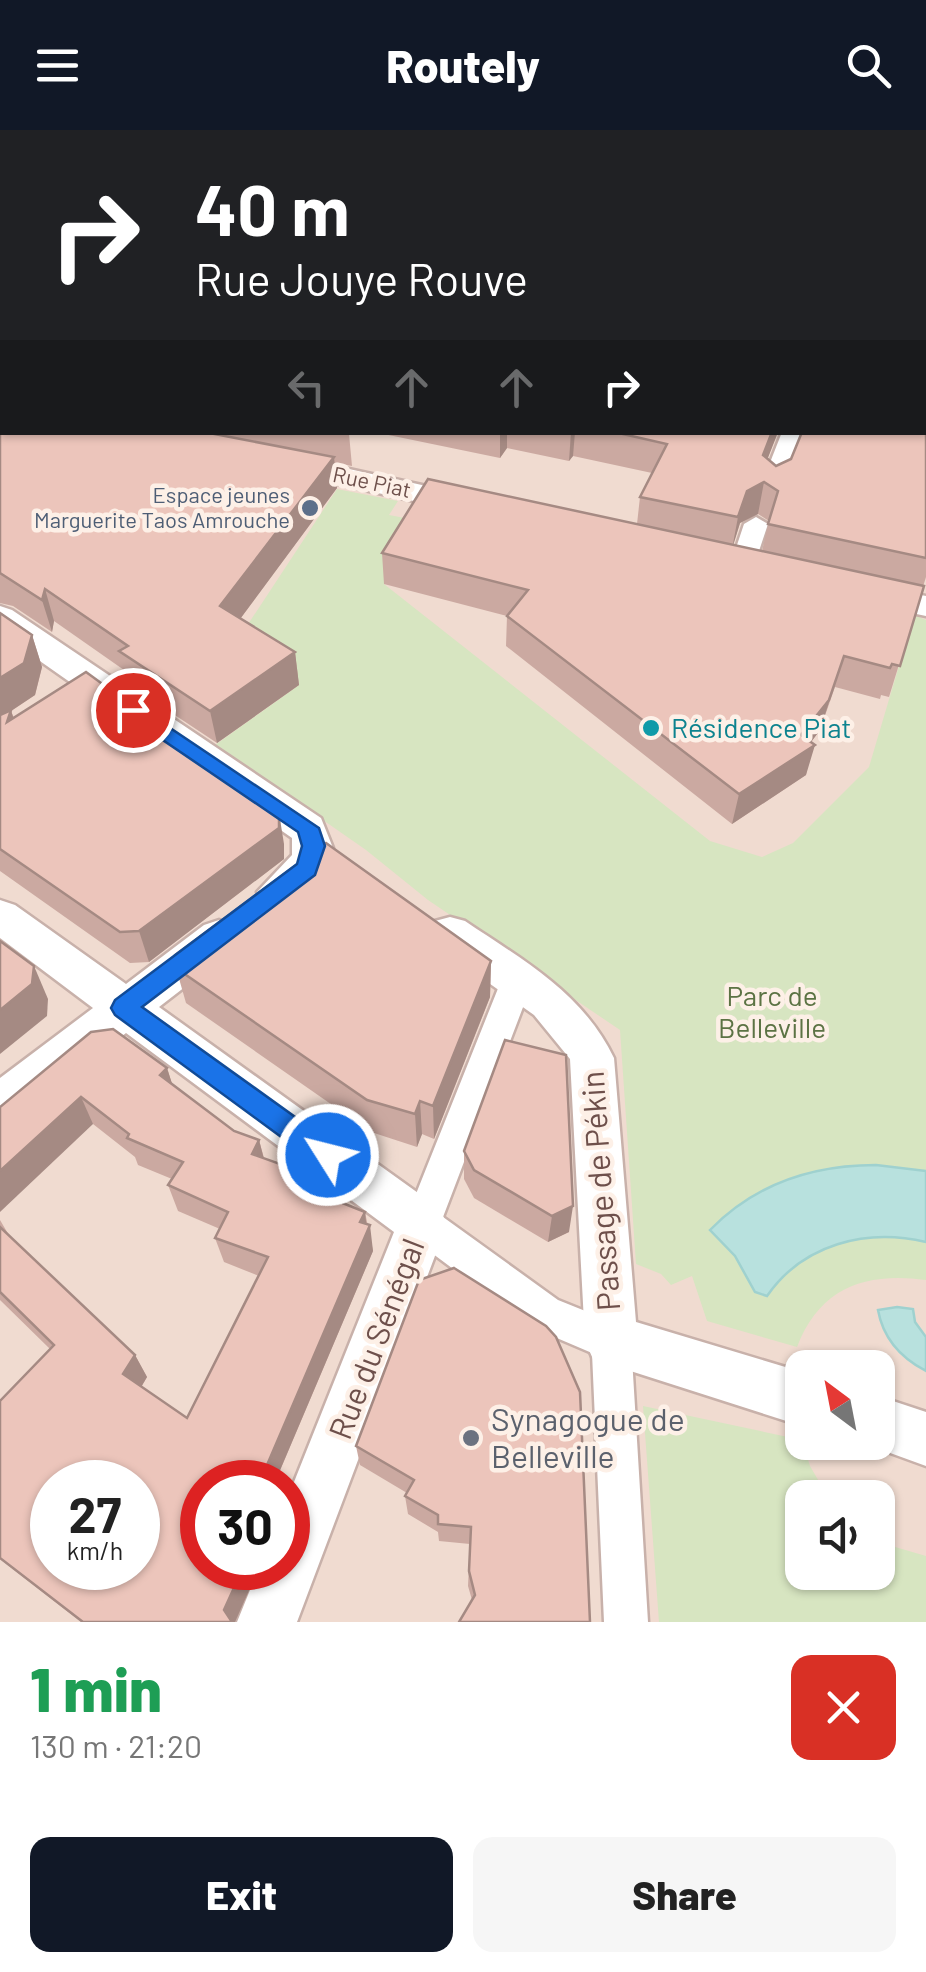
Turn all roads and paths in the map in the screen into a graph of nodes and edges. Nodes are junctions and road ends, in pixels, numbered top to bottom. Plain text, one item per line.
1 (791, 435) edge
2 (264, 460) edge
3 (771, 488) edge
4 (494, 510) edge
5 (756, 524) edge
6 (704, 558) edge
7 (742, 566) junction
8 (780, 575) edge
9 (838, 588) edge
10 (926, 606) edge
11 (0, 617) edge
12 (422, 914) edge
13 (0, 916) edge
14 (517, 981) junction
15 (124, 1008) junction
16 (0, 1104) edge
17 (422, 1224) junction
18 (611, 1341) junction
19 (785, 1394) edge
20 (895, 1430) edge
21 (926, 1440) edge
22 (266, 1622) edge
23 (626, 1622) edge

1 - 3 street
2 - 4 street, Rue Piat
5 - 7 street
6 - 7 street
7 - 8 street
9 - 10 street
11 - 15 street
12 - 14 street
13 - 15 street
14 - 17 street
14 - 18 street, Passage de Pékin
15 - 16 street
15 - 17 street
17 - 18 street
17 - 22 street, Rue du Sénégal
18 - 19 street
18 - 23 street
20 - 21 street

